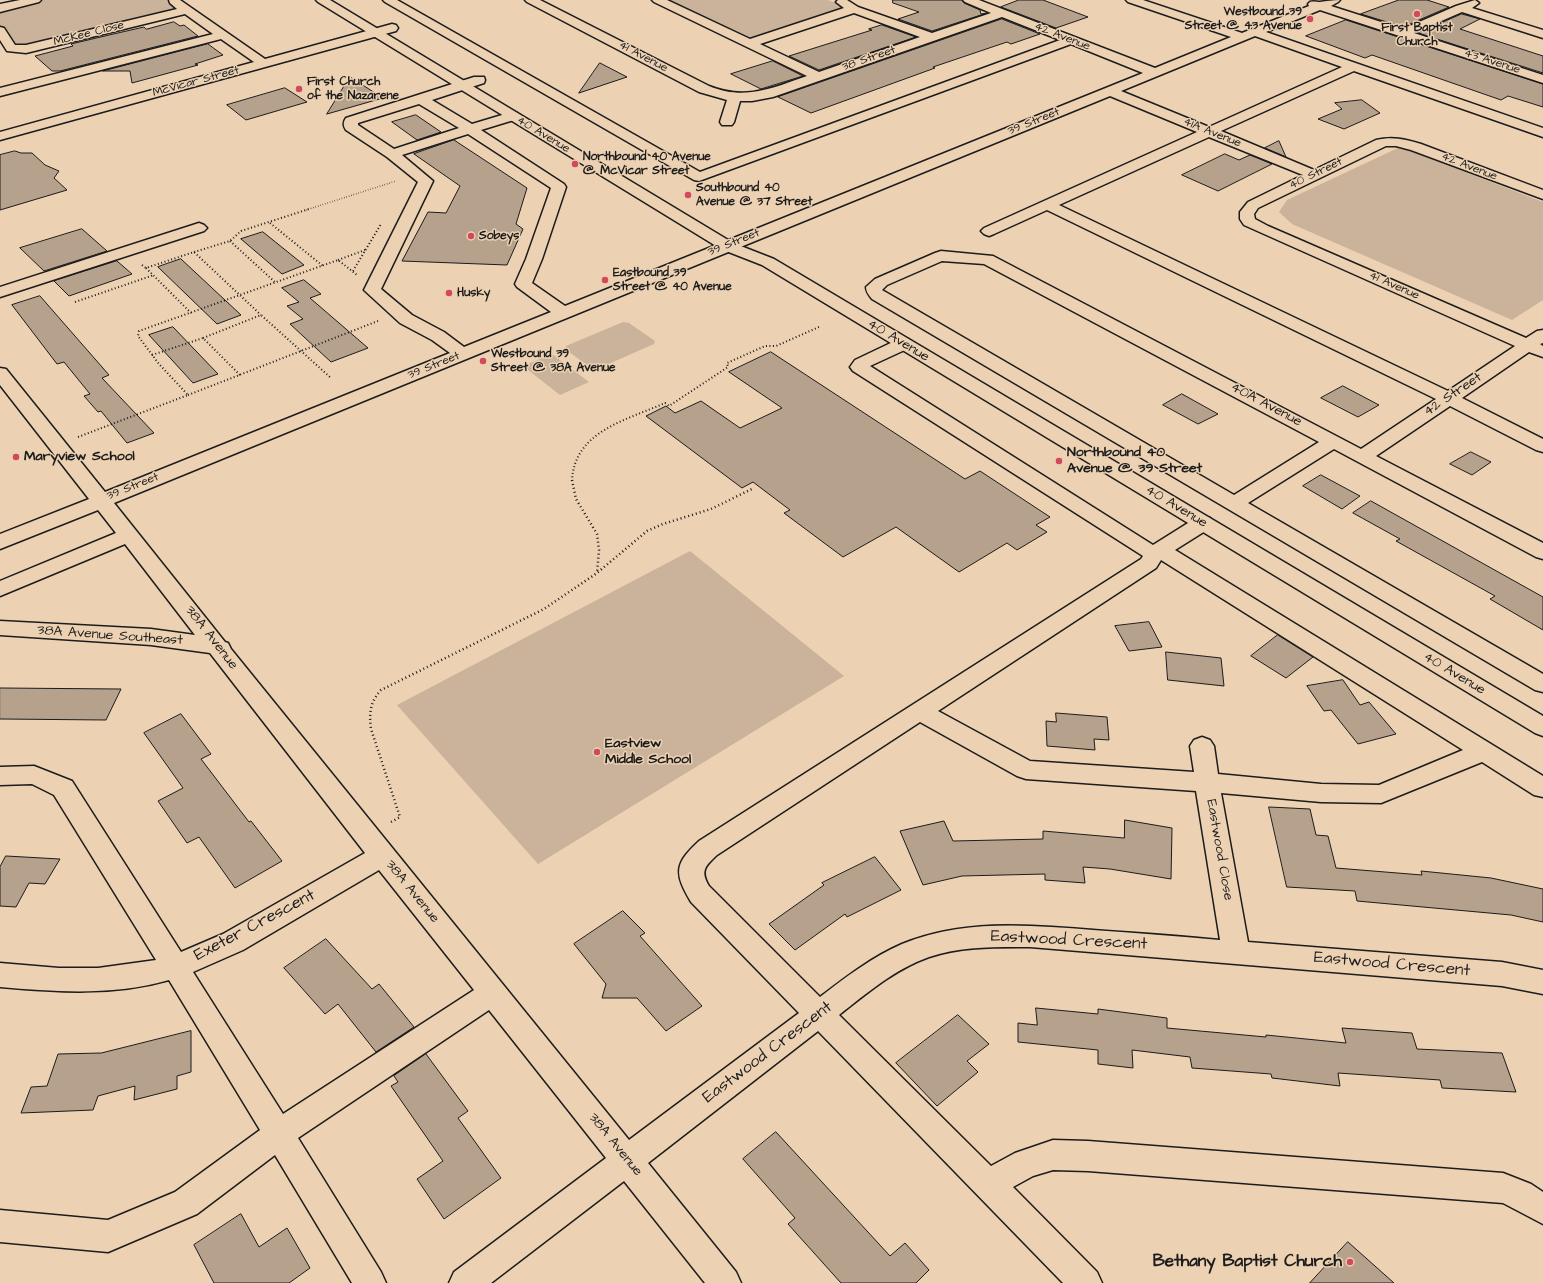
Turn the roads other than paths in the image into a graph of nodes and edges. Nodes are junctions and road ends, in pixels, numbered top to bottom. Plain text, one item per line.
1 (35, 0) edge
2 (173, 0) edge
3 (322, 0) edge
4 (345, 0) edge
5 (389, 0) edge
6 (531, 0) edge
7 (658, 0) edge
8 (836, 0) edge
9 (969, 0) edge
10 (1132, 0) edge
11 (1304, 0) edge
12 (1334, 0) edge
13 (1480, 0) edge
14 (1321, 6) junction
15 (0, 8) edge
16 (1460, 8) junction
17 (854, 9) junction
18 (186, 10) junction
19 (1002, 13) junction
20 (392, 28) junction
21 (0, 31) edge
22 (375, 32) junction
23 (1255, 32) junction
24 (1404, 33) junction
25 (1543, 34) edge
26 (222, 35) junction
27 (931, 38) junction
28 (1242, 38) junction
29 (1071, 40) junction
30 (750, 43) junction
31 (263, 63) junction
32 (1352, 67) junction
33 (1155, 73) junction
34 (819, 77) junction
35 (1543, 79) edge
36 (479, 80) junction
37 (462, 85) junction
38 (493, 88) dead end
39 (1110, 91) junction
40 (0, 92) edge
41 (734, 98) junction
42 (421, 99) junction
43 (512, 116) junction
44 (727, 122) dead end
45 (470, 129) junction
46 (1210, 132) junction
47 (1543, 133) edge
48 (0, 136) edge
49 (1394, 142) joint
50 (392, 154) junction
51 (1315, 175) junction
52 (1543, 195) edge
53 (1048, 205) junction
54 (1247, 218) joint
55 (199, 228) dead end
56 (989, 231) dead end
57 (734, 239) junction
58 (0, 292) edge
59 (563, 313) junction
60 (1543, 335) edge
61 (903, 344) junction
62 (1535, 349) edge
63 (462, 354) junction
64 (0, 372) edge
65 (1449, 398) junction
66 (1334, 441) junction
67 (1543, 446) edge
68 (1363, 456) junction
69 (102, 500) junction
70 (1233, 504) junction
71 (1203, 523) junction
72 (129, 535) junction
73 (0, 542) edge
74 (1158, 551) junction
75 (1543, 552) edge
76 (0, 589) edge
77 (0, 628) edge
78 (220, 648) junction
79 (1543, 684) edge
80 (921, 712) junction
81 (1543, 727) edge
82 (1202, 746) dead end
83 (1485, 751) junction
84 (0, 776) edge
85 (1207, 782) junction
86 (1543, 788) edge
87 (383, 855) junction
88 (1236, 953) junction
89 (175, 966) junction
90 (0, 975) edge
91 (1543, 982) edge
92 (492, 992) junction
93 (818, 1015) junction
94 (279, 1134) junction
95 (627, 1160) junction
96 (989, 1184) junction
97 (1543, 1209) edge
98 (0, 1226) edge
99 (370, 1283) edge
100 (465, 1283) edge
101 (725, 1283) edge
102 (1086, 1283) edge

1 - 15 street
2 - 18 street
3 - 22 street, 40 Avenue
4 - 20 street
5 - 29 street
6 - 41 street, 41 Avenue
7 - 30 street
8 - 17 street
9 - 19 street, 42 Avenue
10 - 28 street
11 - 14 street, 43 Avenue
12 - 14 street, 39 Street
13 - 16 street
14 - 23 street, 39 Street
14 - 24 street, 43 Avenue
16 - 24 street
16 - 25 street
17 - 27 street
17 - 30 street
18 - 21 street, McKee Close
18 - 26 street
19 - 27 street, 38 Street
19 - 29 street, 42 Avenue
20 - 22 street, McVicar Street
20 - 36 street
22 - 31 street, McVicar Street
22 - 37 street, 40 Avenue
23 - 28 street, 39 Street
23 - 32 street
24 - 35 street, 43 Avenue
26 - 31 street
26 - 40 street
27 - 34 street, 38 Street
28 - 33 street, 39 Street
29 - 33 street, 42 Avenue
30 - 34 street
31 - 48 street, McVicar Street
32 - 46 street
32 - 47 street
33 - 39 street, 39 Street
34 - 41 street, 38 Street
36 - 37 street
36 - 38 street
37 - 42 street
37 - 43 street, 40 Avenue
39 - 46 street, 41A Avenue
39 - 57 street, 39 Street
41 - 44 street
42 - 45 street
42 - 50 street
43 - 45 street
43 - 57 street, 40 Avenue
45 - 50 street
45 - 59 street
46 - 51 street, 41A Avenue
46 - 53 street
49 - 51 street, 40 Street
49 - 52 street, 42 Avenue
50 - 63 street
51 - 54 street, 40 Street
53 - 56 street
53 - 65 street
54 - 62 street, 41 Avenue
55 - 58 street
57 - 59 street, 39 Street
57 - 61 street, 40 Avenue
59 - 63 street, 39 Street
60 - 62 street, 42 Street
61 - 71 street, 40 Avenue
61 - 74 street
62 - 65 street, 42 Street
63 - 69 street, 39 Street
64 - 69 street, 38A Avenue
65 - 67 street
65 - 68 street, 42 Street
66 - 68 street, 40A Avenue
66 - 70 street
66 - 70 street, 40A Avenue
68 - 75 street, 40A Avenue
69 - 72 street, 38A Avenue
69 - 73 street, 39 Street
70 - 79 street
71 - 74 street
71 - 81 street, 40 Avenue
72 - 76 street
72 - 78 street, 38A Avenue
74 - 80 street
74 - 83 street
77 - 78 street, 38A Avenue Southeast
78 - 87 street, 38A Avenue
80 - 85 street
80 - 93 street
82 - 85 street, Eastwood Close
83 - 85 street
83 - 86 street
84 - 89 street
85 - 88 street, Eastwood Close
87 - 89 street, Exeter Crescent
87 - 92 street, 38A Avenue
88 - 91 street, Eastwood Crescent
88 - 93 street, Eastwood Crescent
89 - 90 street, Exeter Crescent
89 - 94 street
92 - 94 street
92 - 95 street, 38A Avenue
93 - 95 street, Eastwood Crescent
93 - 96 street
94 - 98 street
94 - 99 street
95 - 100 street, Eastwood Crescent
95 - 101 street, 38A Avenue
96 - 97 street
96 - 102 street

